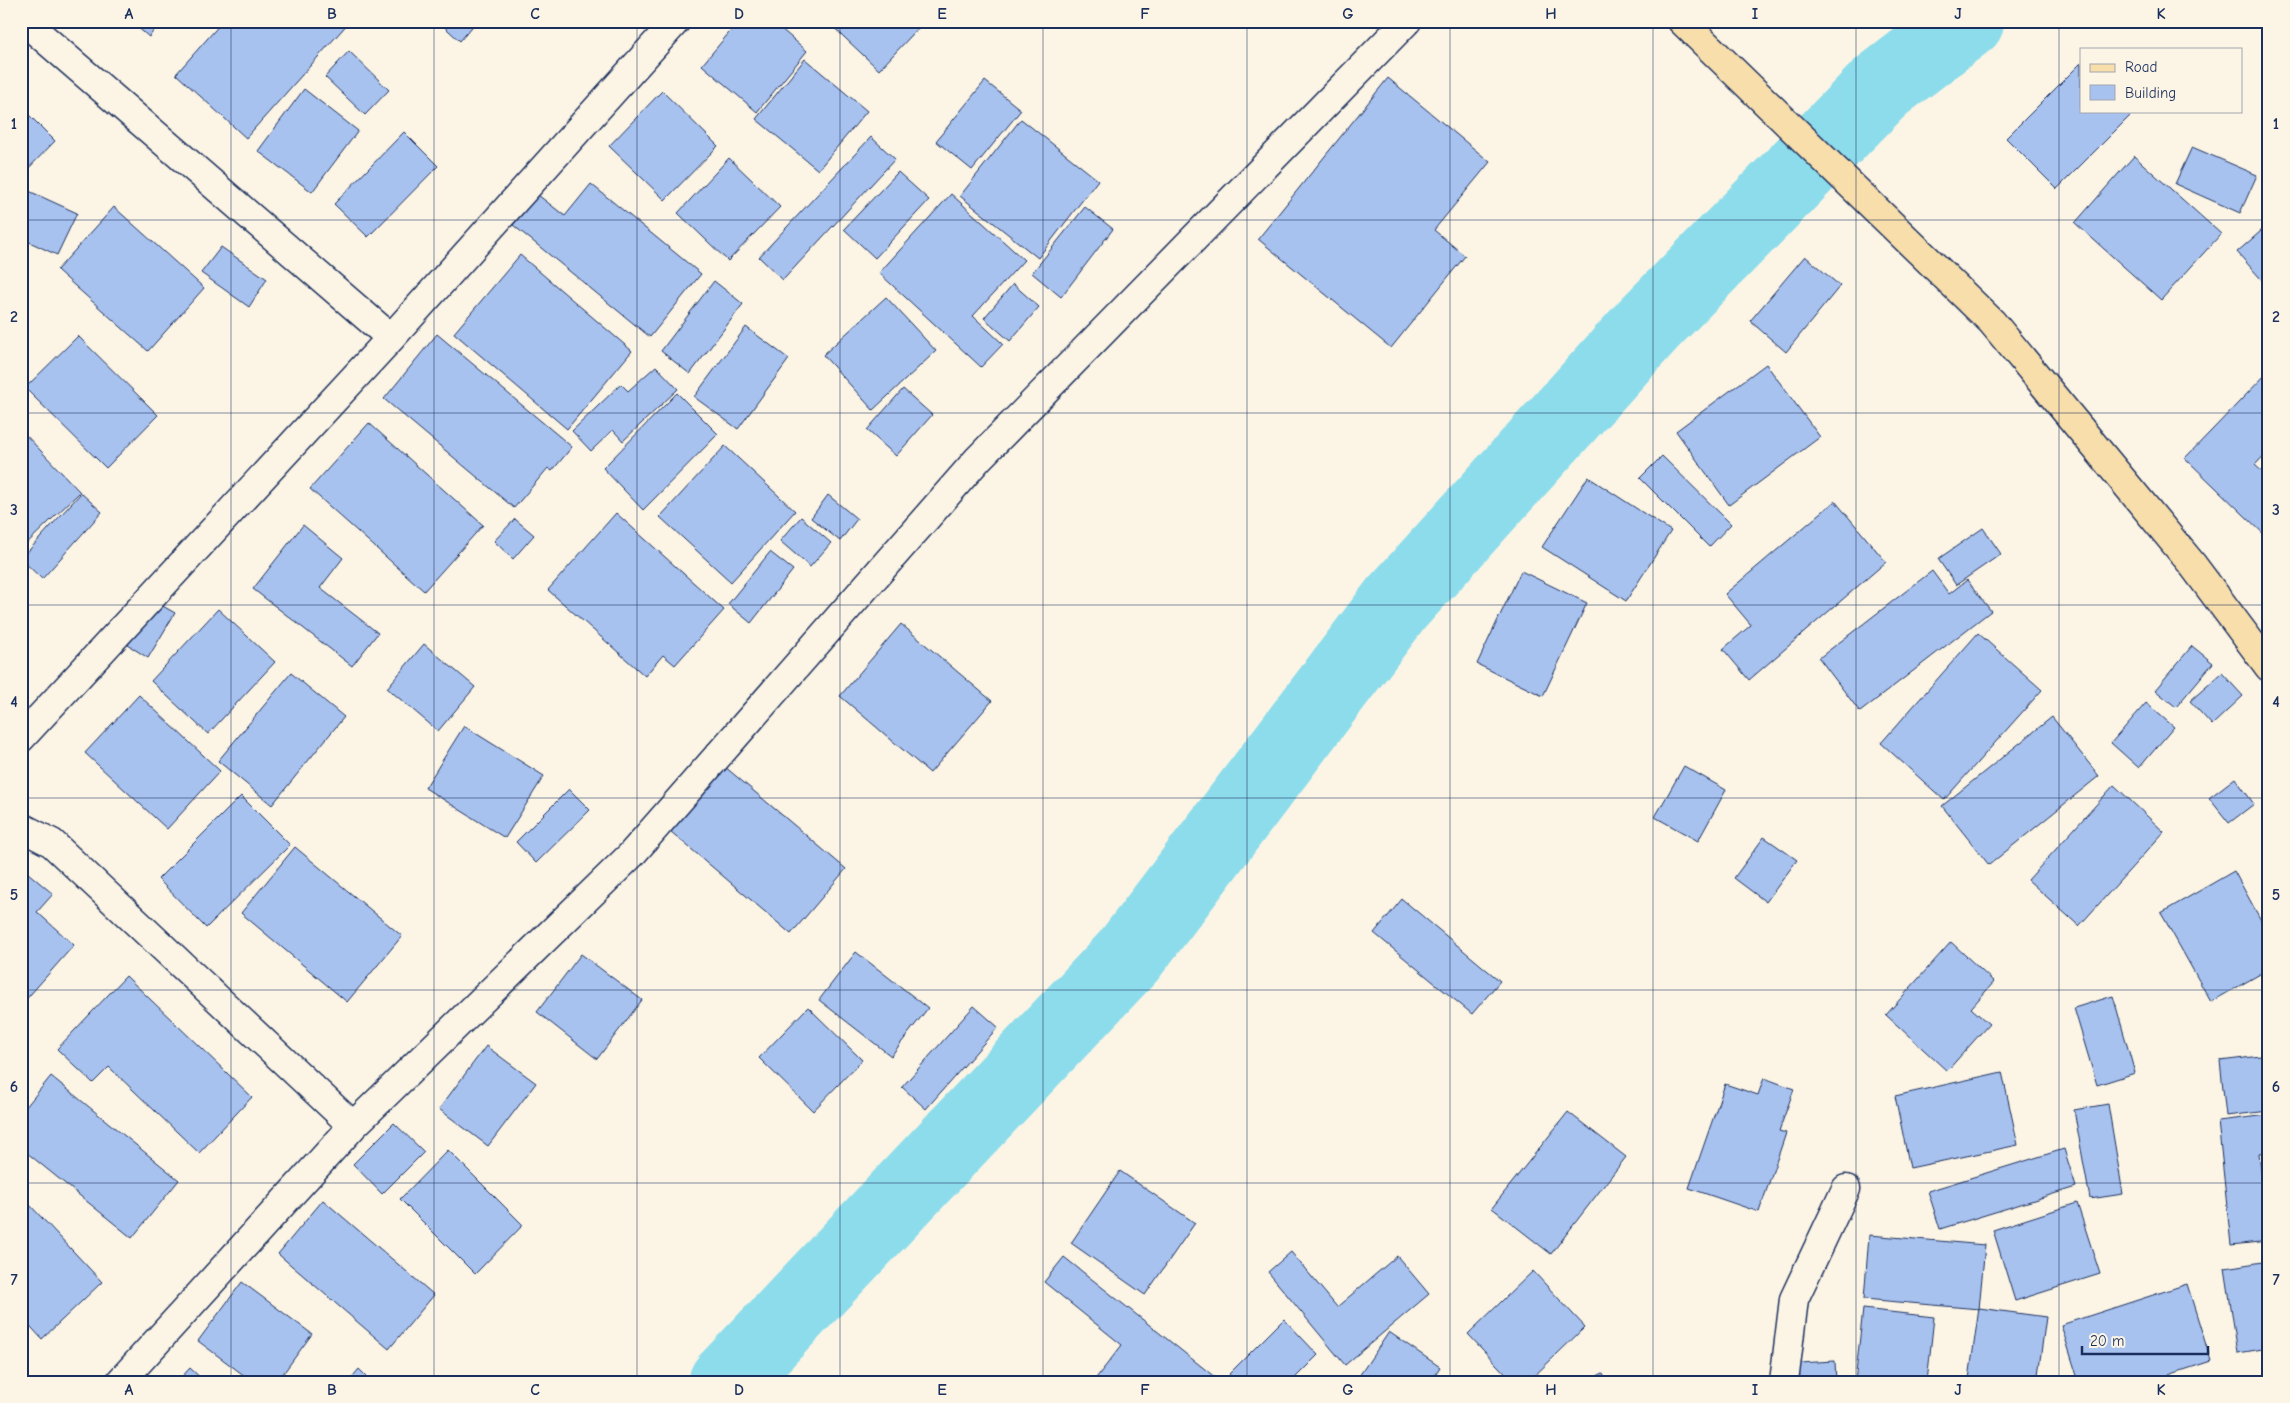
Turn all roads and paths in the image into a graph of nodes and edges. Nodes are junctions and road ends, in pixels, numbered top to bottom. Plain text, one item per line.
1 (24, 21) edge
2 (676, 21) edge
3 (1406, 21) edge
4 (1682, 21) edge
5 (391, 338) junction
6 (2269, 667) edge
7 (21, 738) edge
8 (21, 827) edge
9 (353, 1126) junction
10 (1846, 1189) dead end
11 (120, 1382) edge
12 (1784, 1382) edge

1 - 5 street
2 - 5 street
3 - 9 street
4 - 6 main road
5 - 7 street
8 - 9 street
9 - 11 street
10 - 12 street

